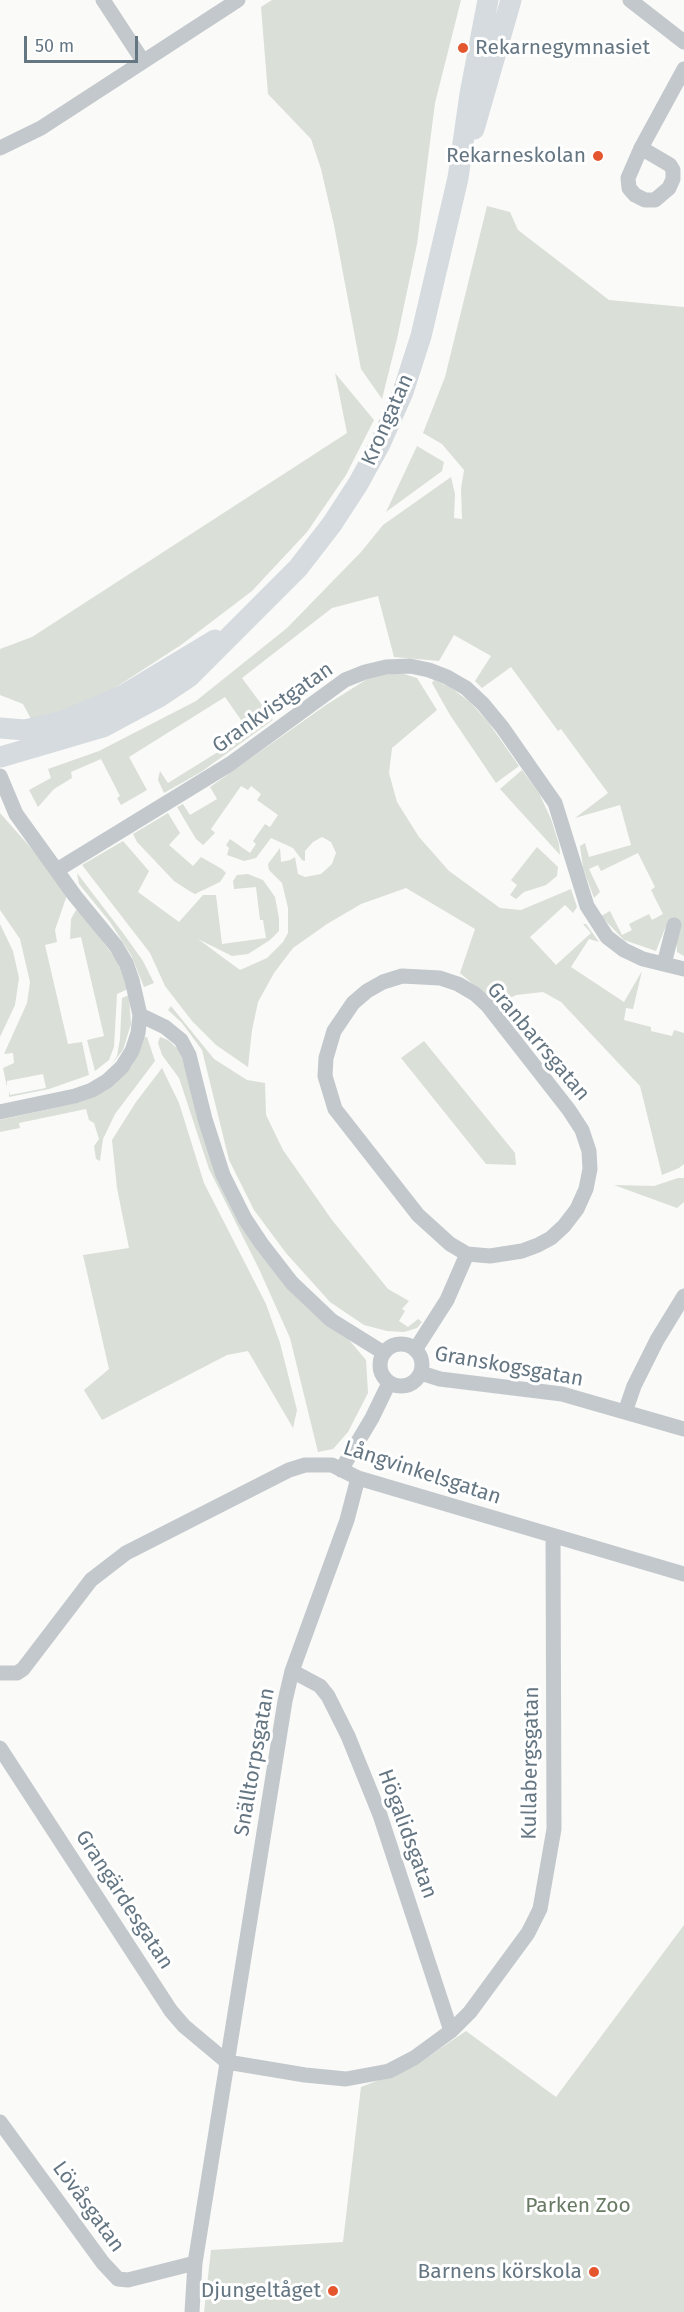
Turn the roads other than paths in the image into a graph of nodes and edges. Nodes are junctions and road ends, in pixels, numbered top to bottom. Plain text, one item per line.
1 (103, 0) edge
2 (238, 0) edge
3 (488, 0) edge
4 (511, 0) edge
5 (630, 0) edge
6 (684, 42) edge
7 (143, 61) junction
8 (684, 69) edge
9 (0, 148) edge
10 (641, 148) dead end
11 (458, 178) junction
12 (242, 624) junction
13 (0, 728) edge
14 (0, 758) edge
15 (0, 801) edge
16 (16, 814) junction
17 (57, 870) junction
18 (674, 925) dead end
19 (664, 964) junction
20 (684, 969) edge
21 (140, 1015) junction
22 (0, 1112) edge
23 (466, 1254) junction
24 (684, 1296) edge
25 (415, 1350) junction
26 (384, 1353) junction
27 (421, 1373) junction
28 (389, 1383) junction
29 (625, 1412) junction
30 (684, 1429) edge
31 (341, 1470) junction
32 (358, 1478) junction
33 (553, 1536) junction
34 (684, 1574) edge
35 (292, 1671) junction
36 (0, 1673) edge
37 (0, 1748) edge
38 (452, 2031) junction
39 (227, 2062) junction
40 (0, 2122) edge
41 (195, 2263) junction
42 (192, 2312) edge

1 - 7 street
2 - 7 street
3 - 11 street, Krongatan
4 - 11 street, Krongatan
5 - 6 street
7 - 9 street
8 - 10 street
11 - 12 street, Krongatan
12 - 13 street, Krongatan
12 - 14 street, Krongatan
14 - 16 street
15 - 16 street
16 - 17 street
17 - 19 street, Grankvistgatan
17 - 21 street
18 - 19 street
19 - 20 street, Grankvistgatan
21 - 22 street
21 - 26 street
23 - 23 street, Granbarrsgatan
23 - 25 street
24 - 29 street
25 - 26 street
25 - 27 street
26 - 28 street
27 - 28 street
27 - 29 street, Granskogsgatan
28 - 31 street
29 - 30 street, Granskogsgatan
31 - 32 street, Långvinkelsgatan
31 - 36 street, Långvinkelsgatan
32 - 33 street, Långvinkelsgatan
32 - 35 street, Snälltorpsgatan
33 - 34 street, Långvinkelsgatan
33 - 38 street, Kullabergsgatan
35 - 38 street, Högalidsgatan
35 - 39 street, Snälltorpsgatan
37 - 39 street, Grangärdesgatan
38 - 39 street
39 - 41 street, Snälltorpsgatan
40 - 41 street, Lövåsgatan
41 - 42 street, Snälltorpsgatan

